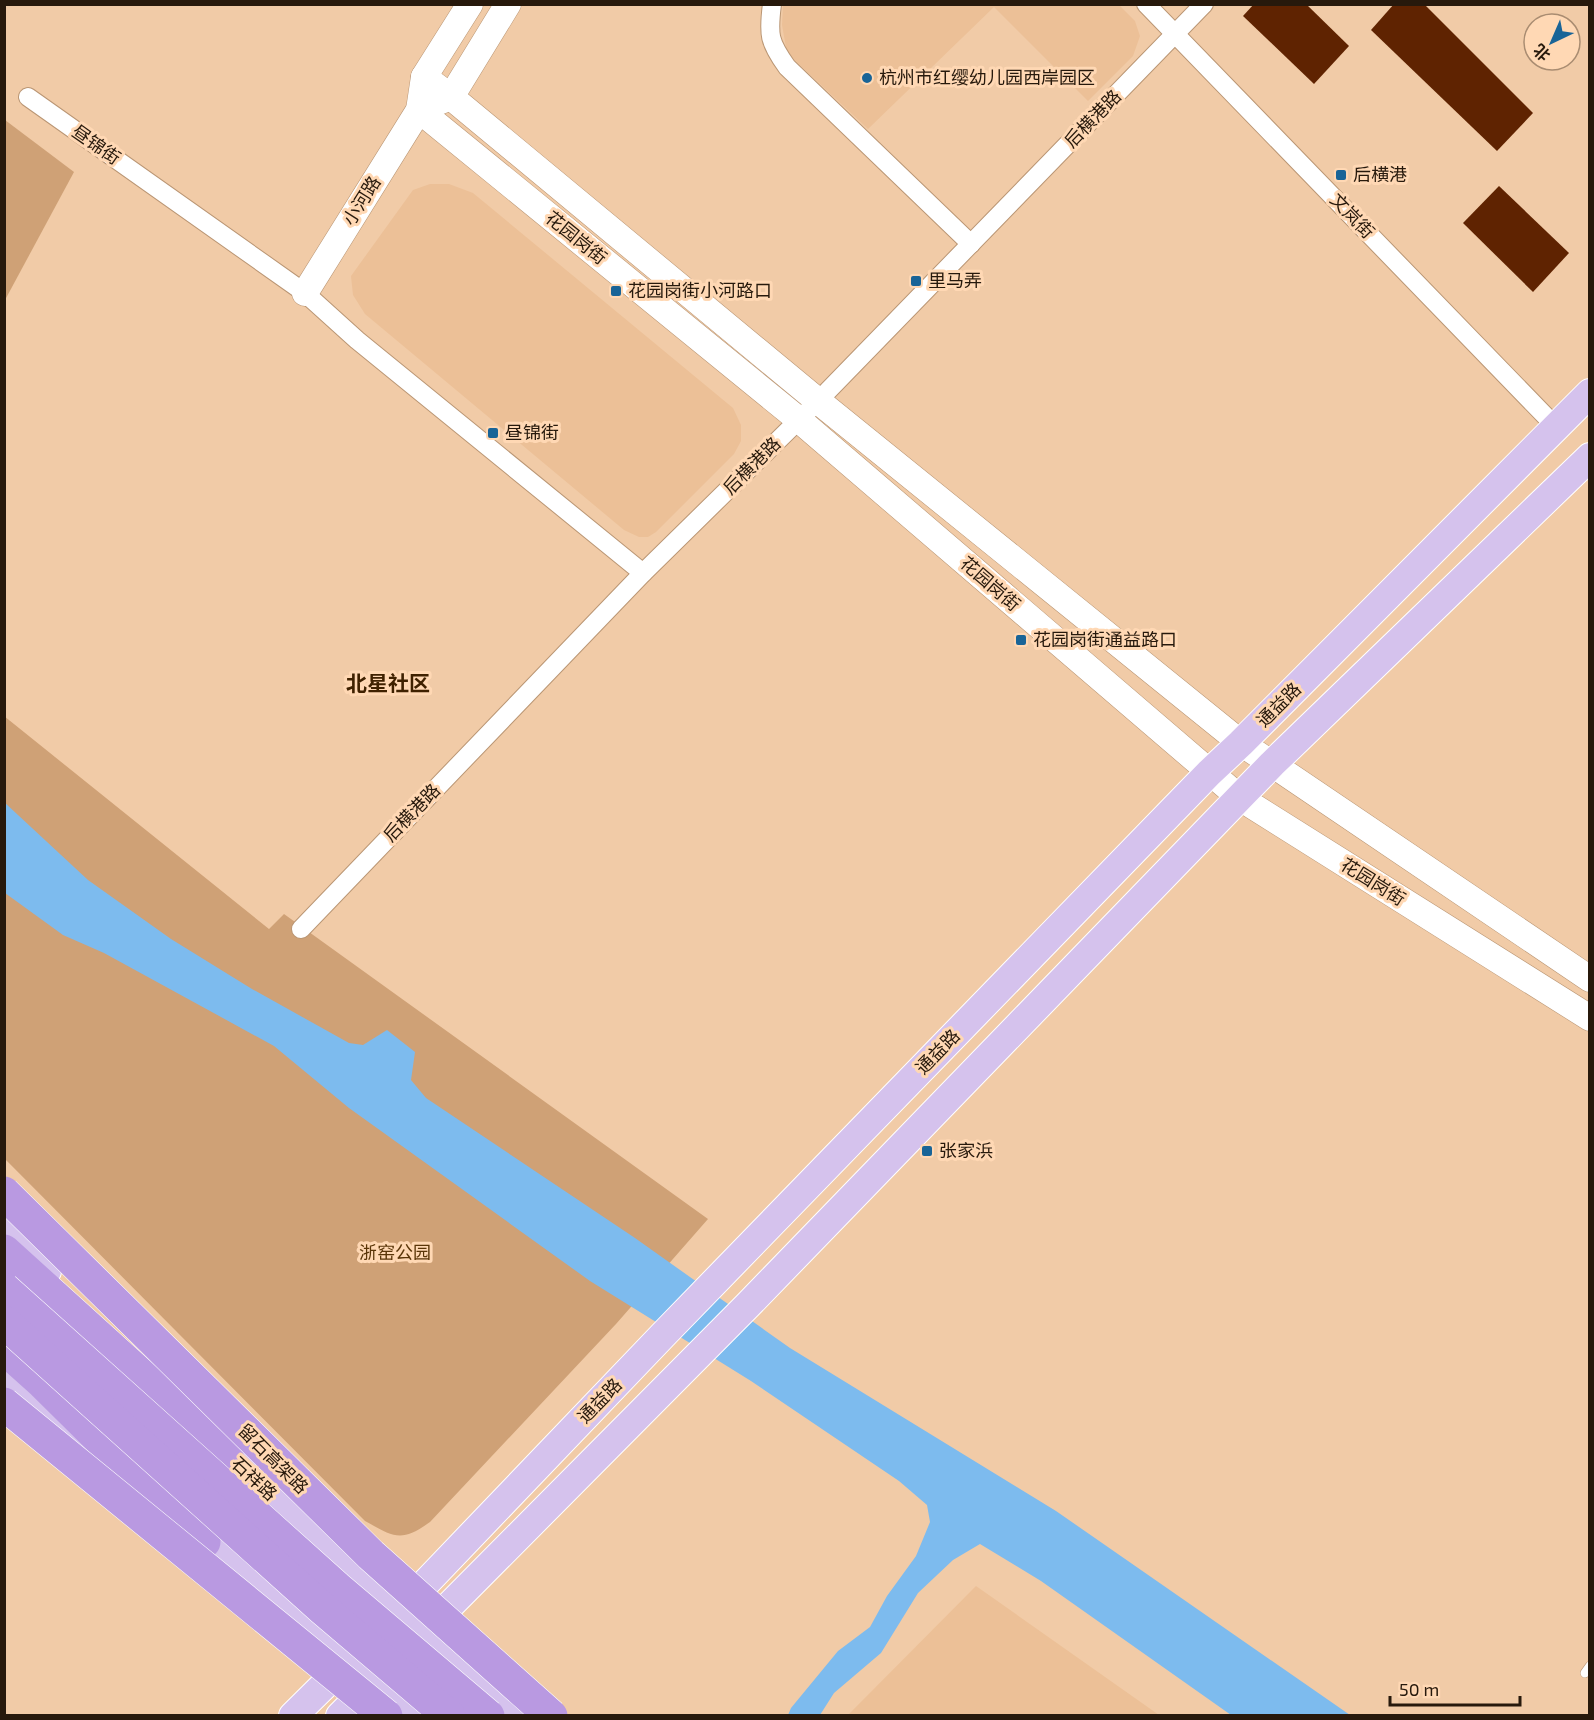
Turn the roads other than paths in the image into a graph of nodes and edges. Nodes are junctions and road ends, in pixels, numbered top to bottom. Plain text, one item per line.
1 (470, 4) edge
2 (508, 4) edge
3 (772, 4) edge
4 (1146, 4) edge
5 (1204, 4) edge
6 (1175, 34) junction
7 (424, 77) junction
8 (28, 97) dead end
9 (451, 97) junction
10 (419, 110) junction
11 (971, 244) junction
12 (305, 293) junction
13 (1590, 393) edge
14 (818, 401) junction
15 (798, 419) junction
16 (1557, 428) junction
17 (1590, 457) edge
18 (643, 573) junction
19 (1241, 743) junction
20 (1272, 764) junction
21 (1209, 773) junction
22 (1240, 798) junction
23 (301, 929) dead end
24 (1590, 979) edge
25 (1590, 1018) edge
26 (4, 1193) edge
27 (4, 1228) edge
28 (11, 1270) edge
29 (4, 1322) edge
30 (4, 1348) edge
31 (4, 1378) edge
32 (4, 1404) edge
33 (227, 1453) junction
34 (204, 1542) junction
35 (397, 1613) junction
36 (419, 1634) junction
37 (347, 1659) junction
38 (374, 1681) junction
39 (292, 1716) edge
40 (340, 1716) edge
41 (386, 1716) edge
42 (416, 1716) edge
43 (449, 1716) edge
44 (488, 1716) edge
45 (518, 1716) edge
46 (551, 1716) edge

1 - 7 street, 小河路
2 - 9 street
3 - 11 street
4 - 6 street, 文岚街
5 - 6 street, 后横港路
6 - 11 street, 后横港路
6 - 16 street, 文岚街
7 - 9 street, 花园岗街
7 - 10 street, 小河路
8 - 12 street, 昼锦街
9 - 10 street
9 - 14 street, 花园岗街
10 - 12 street, 小河路
10 - 15 street, 花园岗街
11 - 14 street, 后横港路
12 - 18 street, 昼锦街
13 - 16 main road, 通益路
14 - 15 street, 后横港路
14 - 19 street, 花园岗街
15 - 18 street, 后横港路
15 - 21 street, 花园岗街
16 - 19 main road, 通益路
17 - 20 main road, 通益路
18 - 23 street, 后横港路
19 - 20 street, 花园岗街
19 - 21 main road, 通益路
20 - 22 main road, 通益路
20 - 24 street, 花园岗街
21 - 22 street, 花园岗街
21 - 35 main road, 通益路
22 - 25 street, 花园岗街
22 - 36 main road, 通益路
26 - 46 highway, 留石高架路, bridge
27 - 33 main road, 石祥路
28 - 33 highway
28 - 44 highway, bridge
29 - 43 highway, bridge
30 - 34 highway
31 - 34 main road
32 - 41 highway, bridge
33 - 35 main road, 石祥路
34 - 37 main road
35 - 36 main road, 石祥路
35 - 37 main road, 通益路
36 - 38 main road, 通益路
36 - 45 main road, 石祥路
37 - 38 main road
37 - 39 main road, 通益路
38 - 40 main road, 通益路
38 - 42 main road

